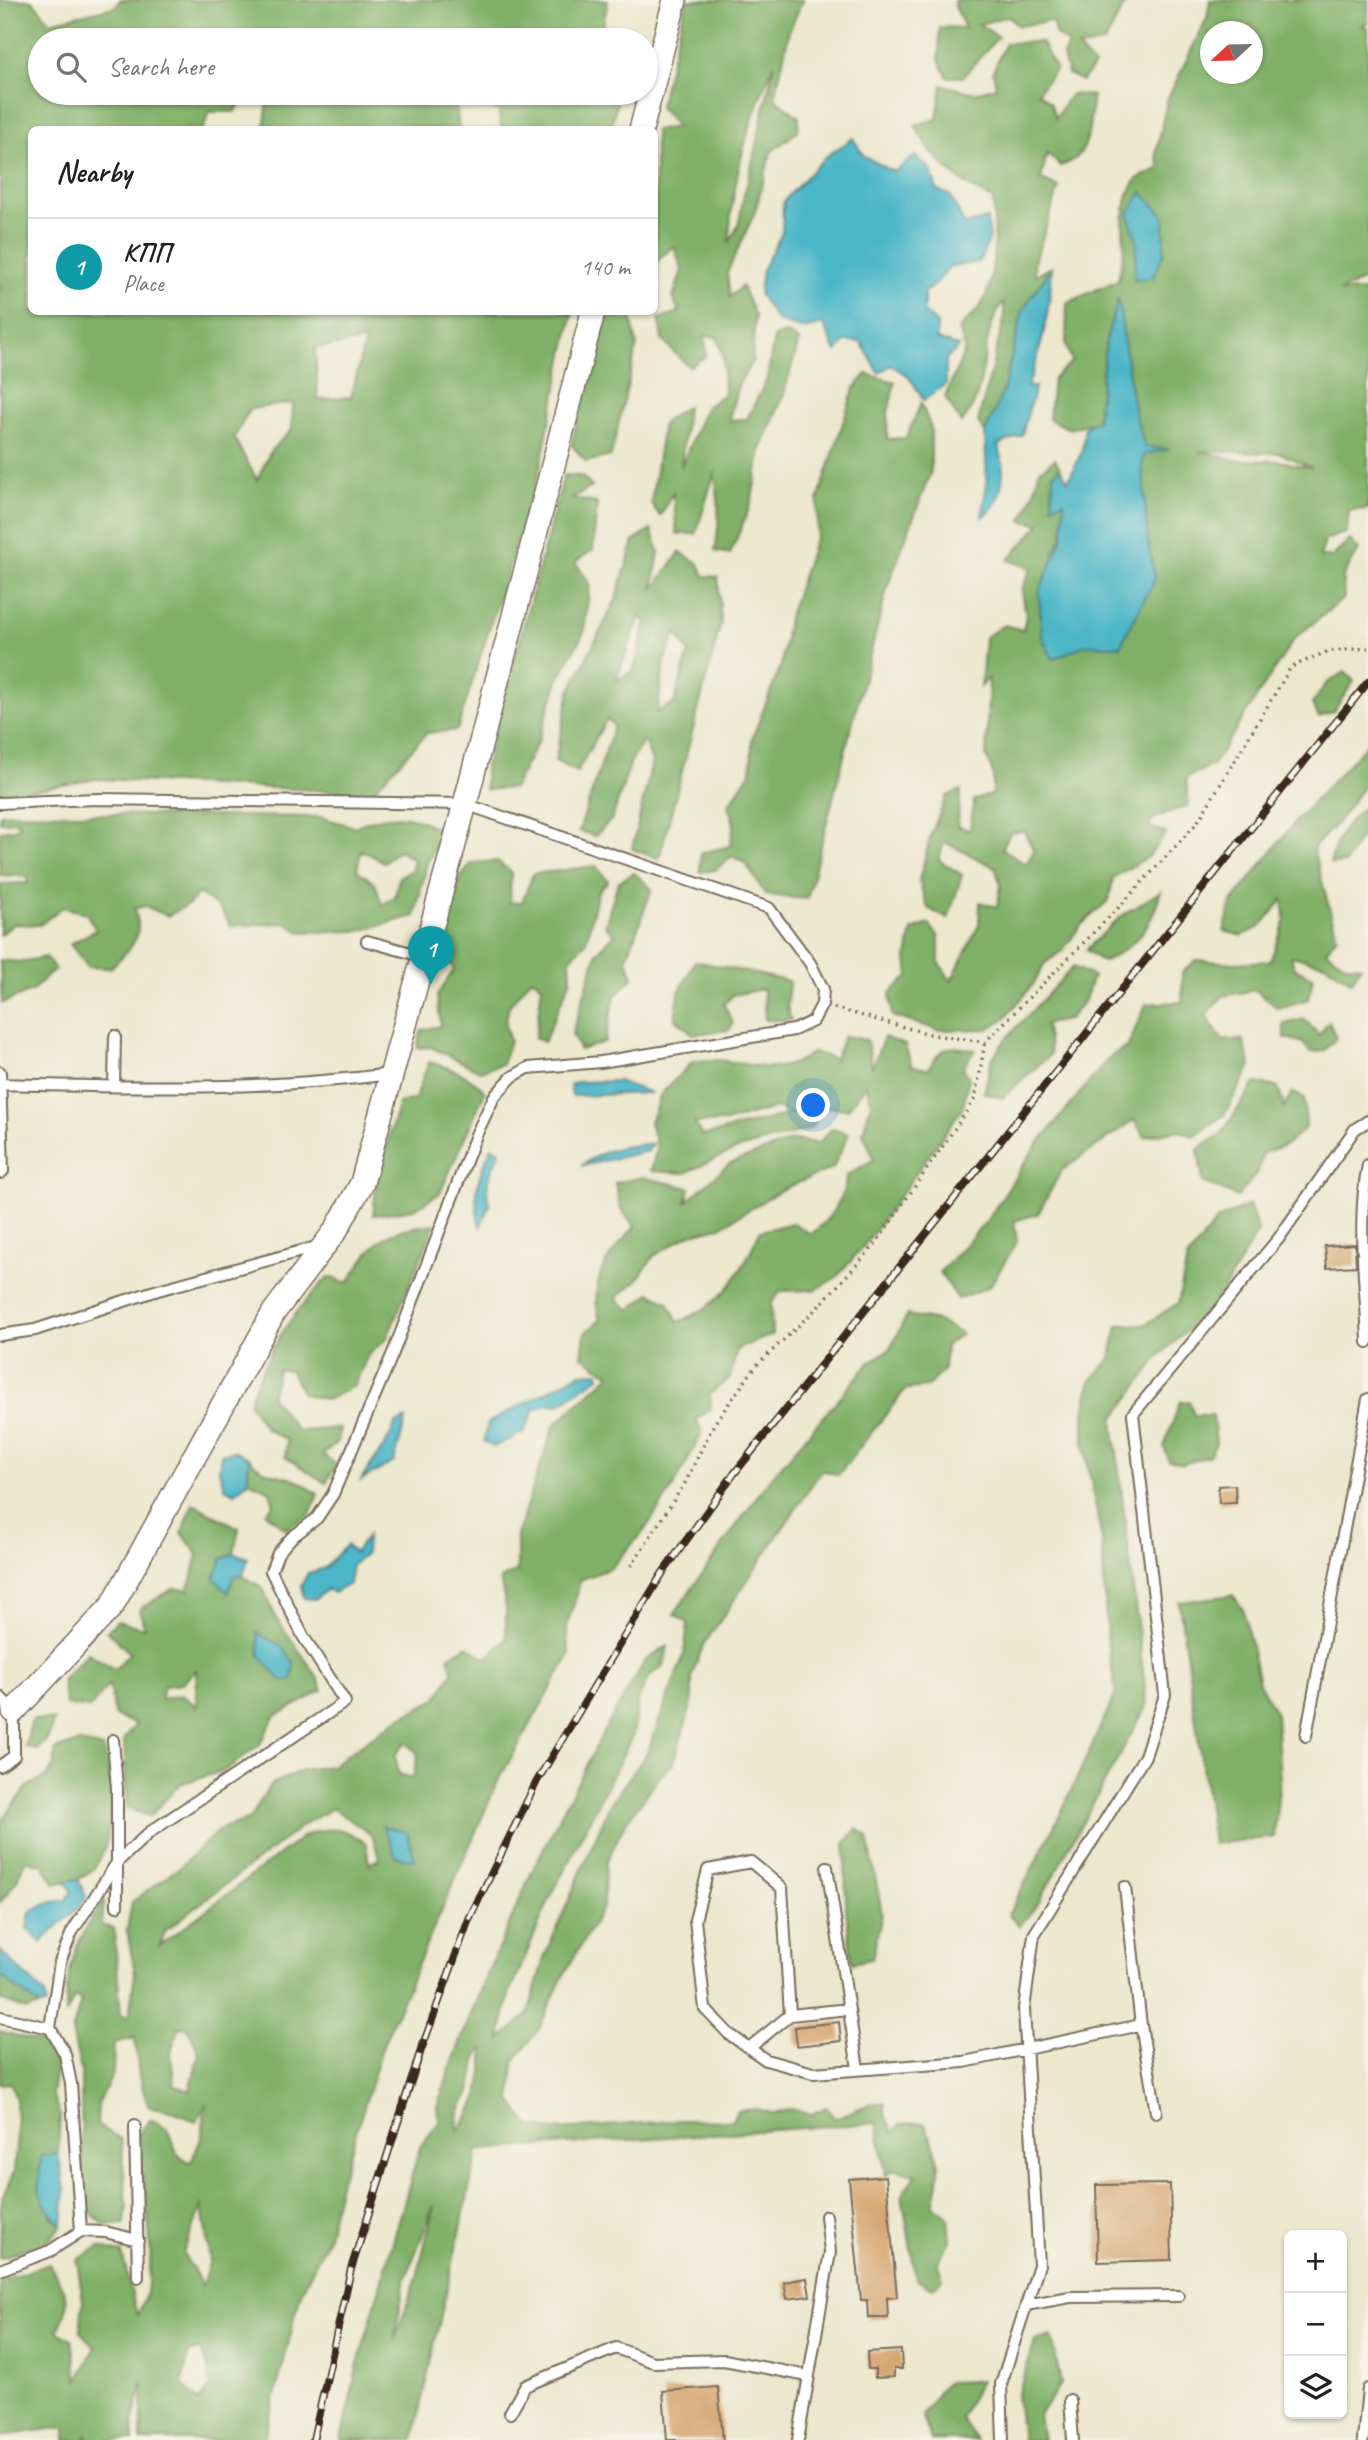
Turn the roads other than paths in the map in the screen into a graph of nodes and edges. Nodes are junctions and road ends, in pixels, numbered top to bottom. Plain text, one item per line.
1 (675, 0) edge
2 (658, 65) edge
3 (648, 105) edge
4 (642, 126) edge
5 (592, 315) edge
6 (0, 803) edge
7 (465, 804) junction
8 (367, 941) dead end
9 (422, 956) junction
10 (115, 1035) dead end
11 (0, 1072) edge
12 (390, 1074) junction
13 (1, 1084) edge
14 (114, 1086) junction
15 (1368, 1121) edge
16 (1368, 1165) edge
17 (0, 1173) edge
18 (323, 1245) junction
19 (0, 1335) edge
20 (1368, 1342) edge
21 (1368, 1399) edge
22 (7, 1704) edge
23 (1306, 1736) dead end
24 (113, 1740) dead end
25 (0, 1766) edge
26 (118, 1861) junction
27 (827, 1867) dead end
28 (1125, 1886) dead end
29 (117, 1906) dead end
30 (849, 2009) junction
31 (790, 2015) junction
32 (0, 2017) edge
33 (1141, 2025) junction
34 (50, 2028) junction
35 (749, 2048) junction
36 (1026, 2048) junction
37 (858, 2069) junction
38 (1156, 2112) dead end
39 (135, 2125) dead end
40 (826, 2216) dead end
41 (81, 2231) junction
42 (138, 2240) junction
43 (0, 2270) edge
44 (138, 2277) dead end
45 (1178, 2296) dead end
46 (1026, 2305) junction
47 (808, 2376) junction
48 (1368, 2389) edge
49 (1070, 2400) dead end
50 (510, 2413) dead end
51 (798, 2440) edge
52 (1003, 2440) edge
53 (1073, 2440) edge
54 (1363, 2440) edge

1 - 2 street
3 - 4 street
5 - 7 street
6 - 7 lane
7 - 9 street
7 - 26 lane
8 - 9 lane
9 - 12 street
10 - 14 lane
11 - 13 lane
12 - 14 lane
12 - 18 street
13 - 14 lane
13 - 17 lane
15 - 36 lane
16 - 20 lane
18 - 19 lane
18 - 22 street
21 - 23 lane
22 - 25 lane
24 - 26 lane
26 - 29 lane
26 - 34 lane
27 - 30 lane
28 - 33 lane
30 - 31 lane
30 - 37 lane
31 - 35 lane
31 - 35 lane
32 - 34 lane
33 - 36 lane
33 - 38 lane
34 - 41 lane
35 - 37 lane
36 - 37 lane
36 - 46 lane
39 - 42 lane
40 - 47 lane
41 - 42 lane
41 - 43 lane
42 - 44 lane
45 - 46 lane
46 - 52 lane
47 - 50 lane
47 - 51 lane
48 - 54 lane
49 - 53 lane

